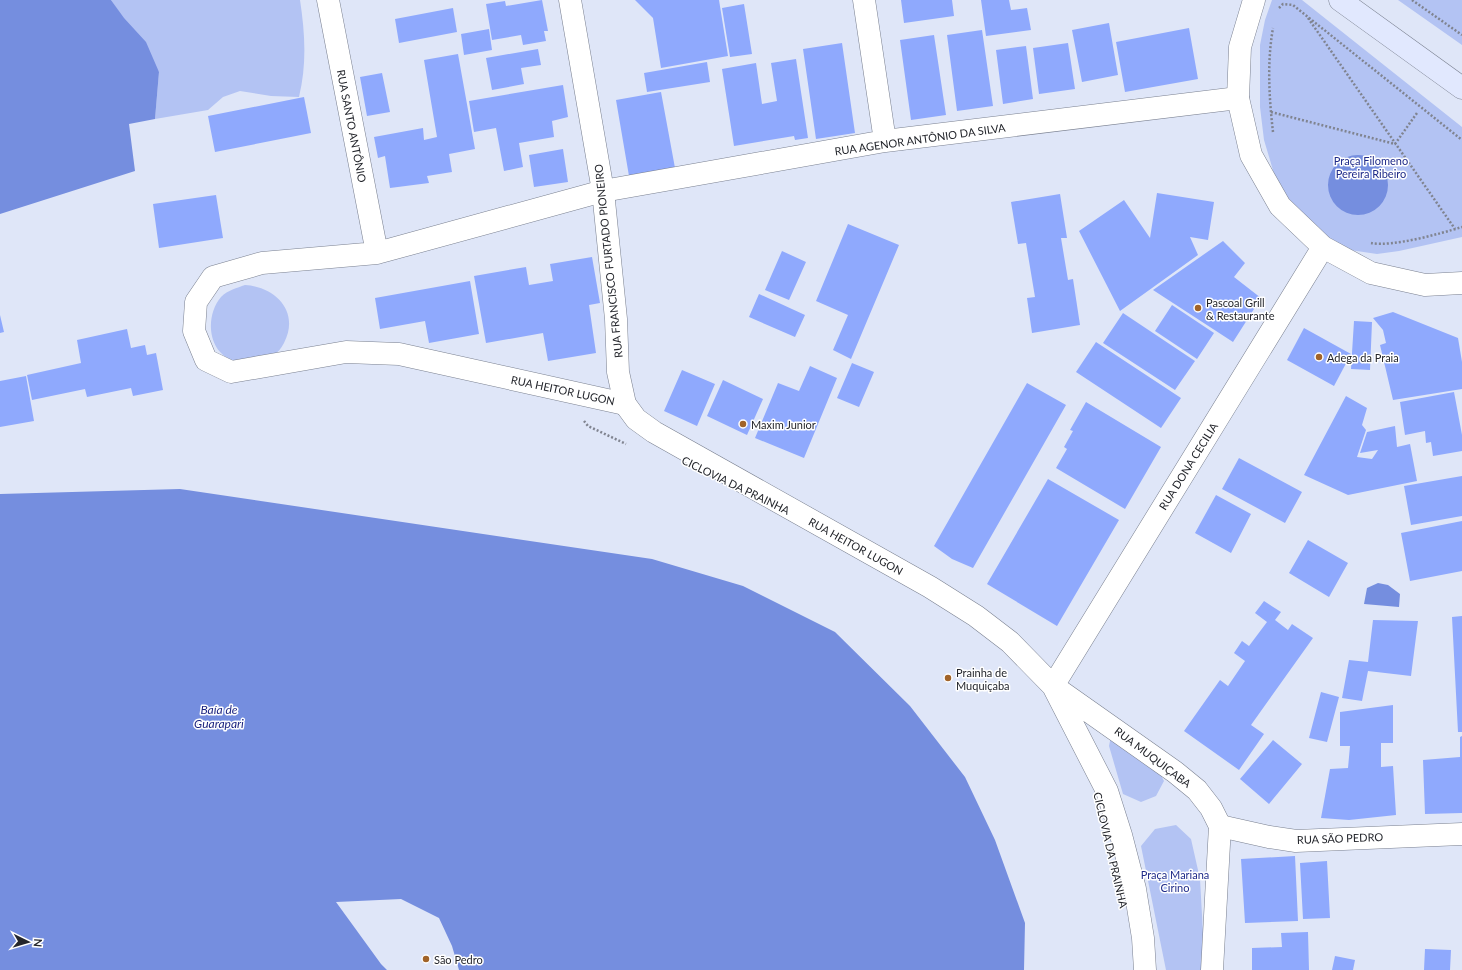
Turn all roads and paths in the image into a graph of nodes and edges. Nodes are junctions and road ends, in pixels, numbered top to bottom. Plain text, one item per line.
1 (328, 0) edge
2 (570, 0) edge
3 (864, 0) edge
4 (1254, 0) edge
5 (1340, 0) edge
6 (1412, 0) edge
7 (1277, 15) dead end
8 (1305, 15) junction
9 (1274, 22) dead end
10 (1462, 36) edge
11 (1462, 88) edge
12 (1238, 98) junction
13 (1271, 112) junction
14 (1417, 113) dead end
15 (1274, 138) dead end
16 (1462, 140) edge
17 (885, 141) junction
18 (1395, 144) junction
19 (603, 191) junction
20 (1462, 227) edge
21 (1455, 229) junction
22 (1365, 243) dead end
23 (1323, 247) junction
24 (377, 253) junction
25 (1462, 283) edge
26 (625, 404) junction
27 (583, 420) dead end
28 (629, 446) dead end
29 (1053, 686) junction
30 (1220, 826) junction
31 (1462, 834) edge
32 (1145, 970) edge
33 (1212, 970) edge

1 - 24 street, RUA SANTO ANTÔNIO
2 - 19 street, RUA FRANCISCO FURTADO PIONEIRO
3 - 17 street
4 - 12 street
5 - 11 main road
6 - 10 path
7 - 8 path
8 - 16 path
8 - 18 path
9 - 13 path
12 - 17 street, RUA AGENOR ANTÔNIO DA SILVA
12 - 23 street
13 - 15 path
13 - 18 path
14 - 18 path
17 - 19 street, RUA AGENOR ANTÔNIO DA SILVA
18 - 21 path
19 - 24 street, RUA HEITOR LUGON
19 - 26 street, RUA FRANCISCO FURTADO PIONEIRO
20 - 21 path
21 - 22 path
23 - 25 street
23 - 29 street, RUA DONA CECILIA
24 - 26 street, RUA HEITOR LUGON
26 - 29 street, RUA HEITOR LUGON
27 - 28 path
29 - 30 street, RUA MUQUIÇABA
29 - 32 street, RUA HEITOR LUGON
30 - 31 street, RUA SÃO PEDRO
30 - 33 street, RUA MUQUIÇABA

